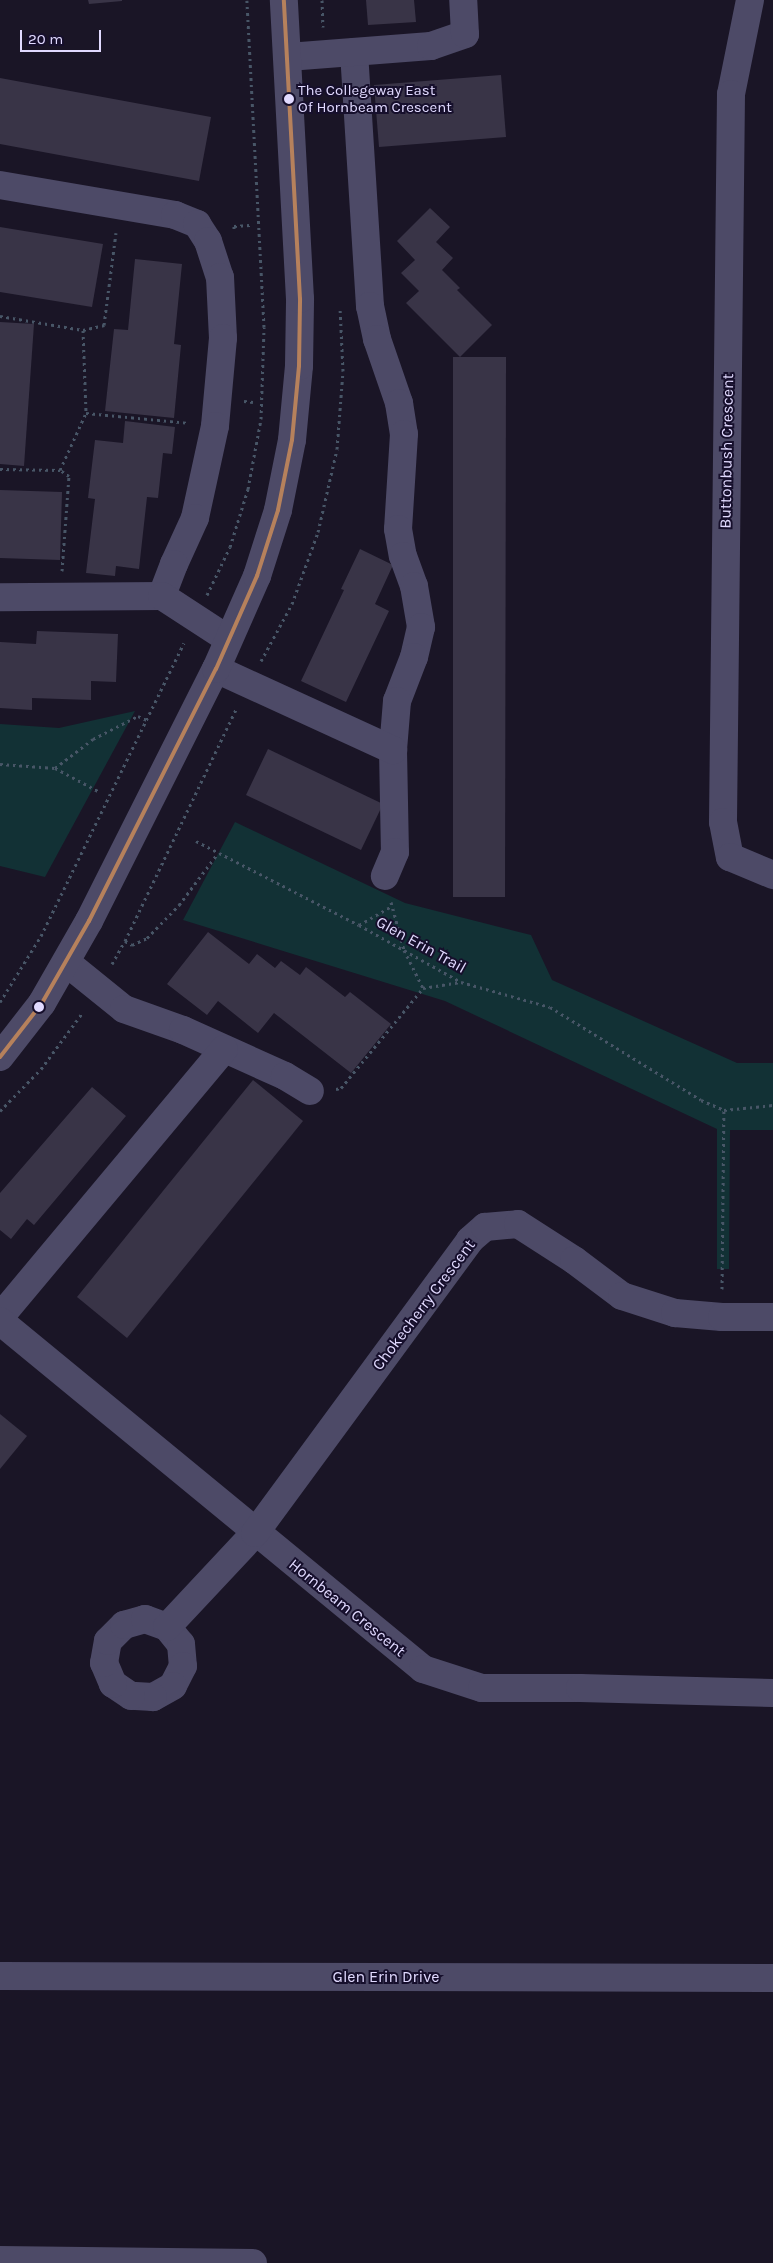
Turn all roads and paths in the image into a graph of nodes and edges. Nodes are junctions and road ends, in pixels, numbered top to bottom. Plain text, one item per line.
1 (284, 0) edge
2 (463, 0) edge
3 (750, 0) edge
4 (354, 52) junction
5 (288, 57) junction
6 (0, 185) edge
7 (119, 205) junction
8 (0, 316) edge
9 (83, 330) junction
10 (86, 413) junction
11 (215, 426) junction
12 (0, 469) edge
13 (60, 470) junction
14 (0, 596) edge
15 (61, 596) junction
16 (162, 596) junction
17 (228, 639) junction
18 (216, 669) junction
19 (148, 720) dead end
20 (393, 750) junction
21 (0, 764) edge
22 (55, 768) junction
23 (98, 790) dead end
24 (196, 841) dead end
25 (218, 853) junction
26 (773, 875) edge
27 (385, 876) dead end
28 (359, 925) junction
29 (125, 941) dead end
30 (404, 950) junction
31 (66, 963) junction
32 (461, 982) junction
33 (424, 988) junction
34 (224, 1049) junction
35 (0, 1057) edge
36 (310, 1091) joint
37 (773, 1105) edge
38 (724, 1110) junction
39 (722, 1317) junction
40 (773, 1317) edge
41 (0, 1319) edge
42 (255, 1533) junction
43 (167, 1626) dead end
44 (773, 1693) edge
45 (0, 1976) edge
46 (773, 1978) edge
47 (0, 2260) edge
48 (253, 2263) edge

1 - 5 street
2 - 4 street
3 - 26 street, Buttonbush Crescent
4 - 5 street
4 - 20 street
5 - 17 street
6 - 7 street
7 - 9 path
7 - 11 street
8 - 9 path
9 - 10 path
10 - 11 path
10 - 13 path
11 - 16 street
12 - 13 path
13 - 15 path
14 - 15 street
15 - 16 street
16 - 17 street
17 - 18 street
18 - 20 street
18 - 31 street
19 - 22 path
20 - 27 street
21 - 22 path
22 - 23 path
24 - 25 path, Glen Erin Trail
25 - 28 path, Glen Erin Trail
25 - 29 path
28 - 30 path, Glen Erin Trail
28 - 30 path
30 - 32 path, Glen Erin Trail
30 - 33 path
31 - 34 street
31 - 35 street
32 - 33 path
32 - 38 path, Glen Erin Trail
33 - 36 path
34 - 36 street
34 - 41 street
37 - 38 path, Glen Erin Trail
38 - 39 path
39 - 40 street, Chokecherry Crescent
39 - 42 street, Chokecherry Crescent
41 - 42 street, Hornbeam Crescent
42 - 43 street, Chokecherry Crescent
42 - 44 street, Hornbeam Crescent
45 - 46 street, Glen Erin Drive
47 - 48 street

